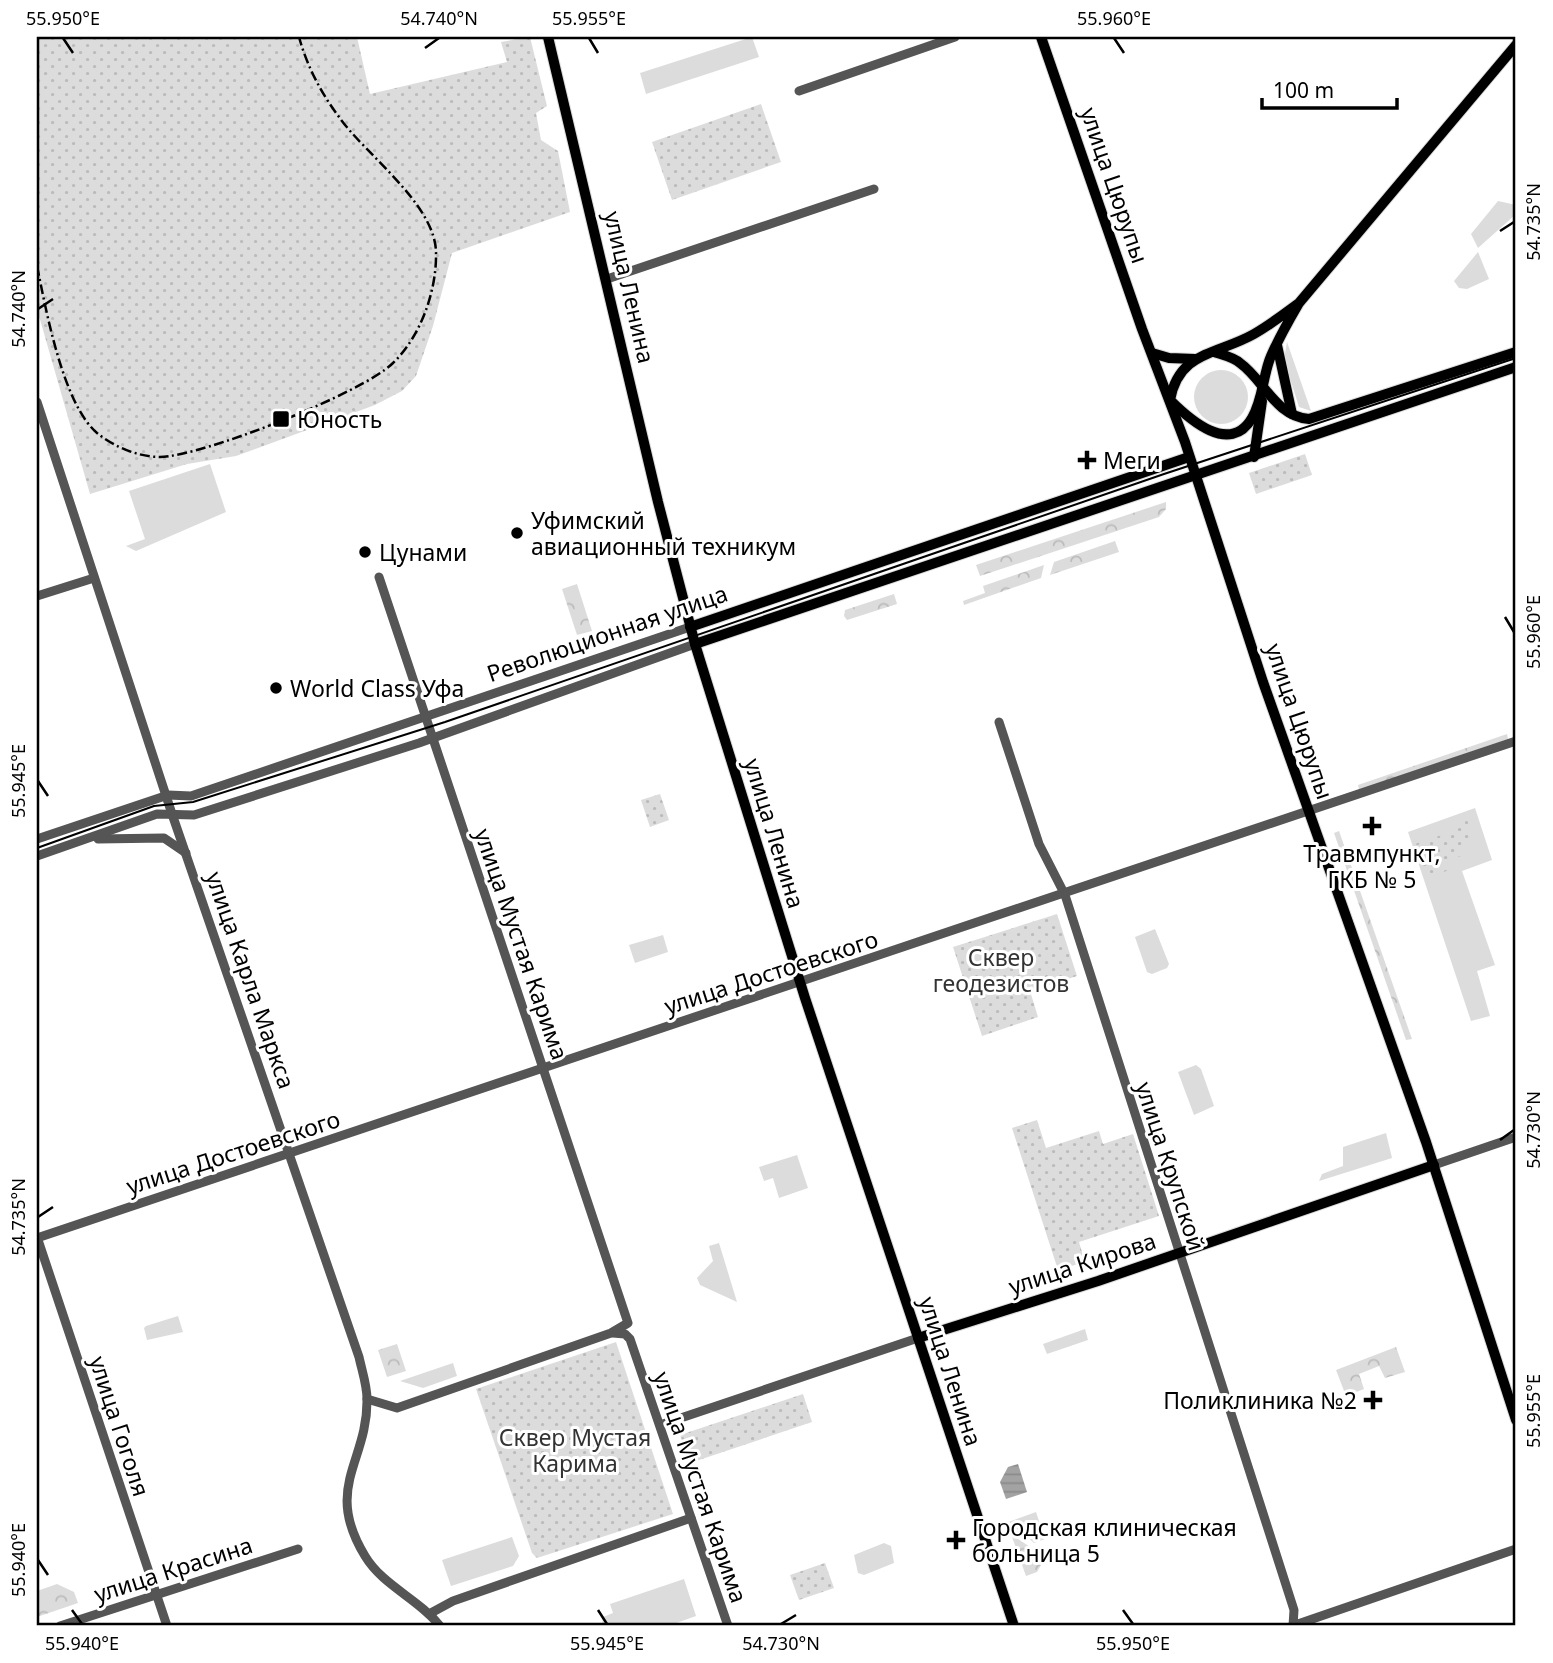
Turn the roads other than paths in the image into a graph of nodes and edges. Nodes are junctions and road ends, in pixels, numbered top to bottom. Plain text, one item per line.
1 (548, 37) edge
2 (955, 37) edge
3 (1041, 37) edge
4 (1516, 45) edge
5 (799, 91) dead end
6 (874, 188) dead end
7 (607, 279) junction
8 (1299, 303) junction
9 (1277, 345) junction
10 (1214, 352) junction
11 (1516, 352) edge
12 (1152, 353) junction
13 (1195, 359) junction
14 (1516, 367) edge
15 (1262, 389) junction
16 (1170, 400) junction
17 (37, 402) edge
18 (1292, 414) junction
19 (1189, 457) junction
20 (1254, 457) junction
21 (1195, 477) junction
22 (379, 577) dead end
23 (94, 578) junction
24 (37, 596) edge
25 (690, 627) junction
26 (695, 644) junction
27 (425, 716) junction
28 (999, 722) dead end
29 (431, 738) junction
30 (1516, 741) edge
31 (168, 795) junction
32 (1309, 813) junction
33 (172, 814) junction
34 (37, 839) edge
35 (82, 840) junction
36 (186, 853) junction
37 (37, 856) edge
38 (1065, 895) junction
39 (800, 983) junction
40 (544, 1068) junction
41 (1516, 1137) edge
42 (291, 1153) junction
43 (1434, 1165) junction
44 (37, 1238) edge
45 (1178, 1253) junction
46 (611, 1333) junction
47 (918, 1338) junction
48 (367, 1399) junction
49 (1516, 1420) edge
50 (660, 1425) junction
51 (691, 1518) junction
52 (298, 1549) dead end
53 (1516, 1549) edge
54 (156, 1594) junction
55 (429, 1614) junction
56 (60, 1626) edge
57 (167, 1626) edge
58 (440, 1626) edge
59 (728, 1626) edge
60 (1014, 1626) edge
61 (1292, 1626) edge

1 - 7 main road, улица Ленина
2 - 5 street
3 - 12 main road, улица Цюрупы
4 - 8 main road
6 - 7 street
7 - 25 main road, улица Ленина
8 - 9 main road
8 - 10 main road
9 - 15 main road
9 - 18 main road
10 - 13 main road
10 - 15 main road
11 - 18 main road
12 - 13 main road
12 - 16 main road, улица Цюрупы
13 - 16 main road
14 - 20 main road
15 - 16 main road
15 - 18 main road
15 - 20 main road
16 - 19 main road, улица Цюрупы
17 - 23 street, улица Карла Маркса
19 - 21 main road, улица Цюрупы
19 - 25 main road, Революционная улица
20 - 21 main road
21 - 26 main road
21 - 32 main road, улица Цюрупы
22 - 27 street, улица Мустая Карима
23 - 24 street
23 - 31 street, улица Карла Маркса
25 - 26 main road, улица Ленина
25 - 27 street, Революционная улица
26 - 29 street
26 - 39 main road, улица Ленина
27 - 29 street, улица Мустая Карима
27 - 31 street, Революционная улица
28 - 38 street, улица Крупской
29 - 33 street
29 - 40 street, улица Мустая Карима
30 - 32 street, улица Достоевского
31 - 33 street, улица Карла Маркса
31 - 34 street, Революционная улица
32 - 38 street, улица Достоевского
32 - 43 main road, улица Цюрупы
33 - 35 street
33 - 36 street, улица Карла Маркса
35 - 36 street
35 - 37 street
36 - 42 street, улица Карла Маркса
38 - 39 street, улица Достоевского
38 - 45 street, улица Крупской
39 - 40 street, улица Достоевского
39 - 47 main road, улица Ленина
40 - 42 street, улица Достоевского
40 - 46 street, улица Мустая Карима
41 - 43 street, улица Кирова
42 - 44 street, улица Достоевского
42 - 48 street, улица Карла Маркса
43 - 45 main road, улица Кирова
43 - 49 main road, улица Цюрупы
44 - 54 street, улица Гоголя
45 - 47 main road, улица Кирова
45 - 61 street, улица Крупской
46 - 48 street
46 - 50 street, улица Мустая Карима
47 - 50 street, улица Кирова
47 - 60 main road, улица Ленина
48 - 55 street, улица Карла Маркса
50 - 51 street, улица Мустая Карима
51 - 55 street
51 - 59 street, улица Мустая Карима
52 - 54 street, улица Красина
53 - 61 street
54 - 56 street, улица Красина
54 - 57 street, улица Гоголя
55 - 58 street, улица Карла Маркса

